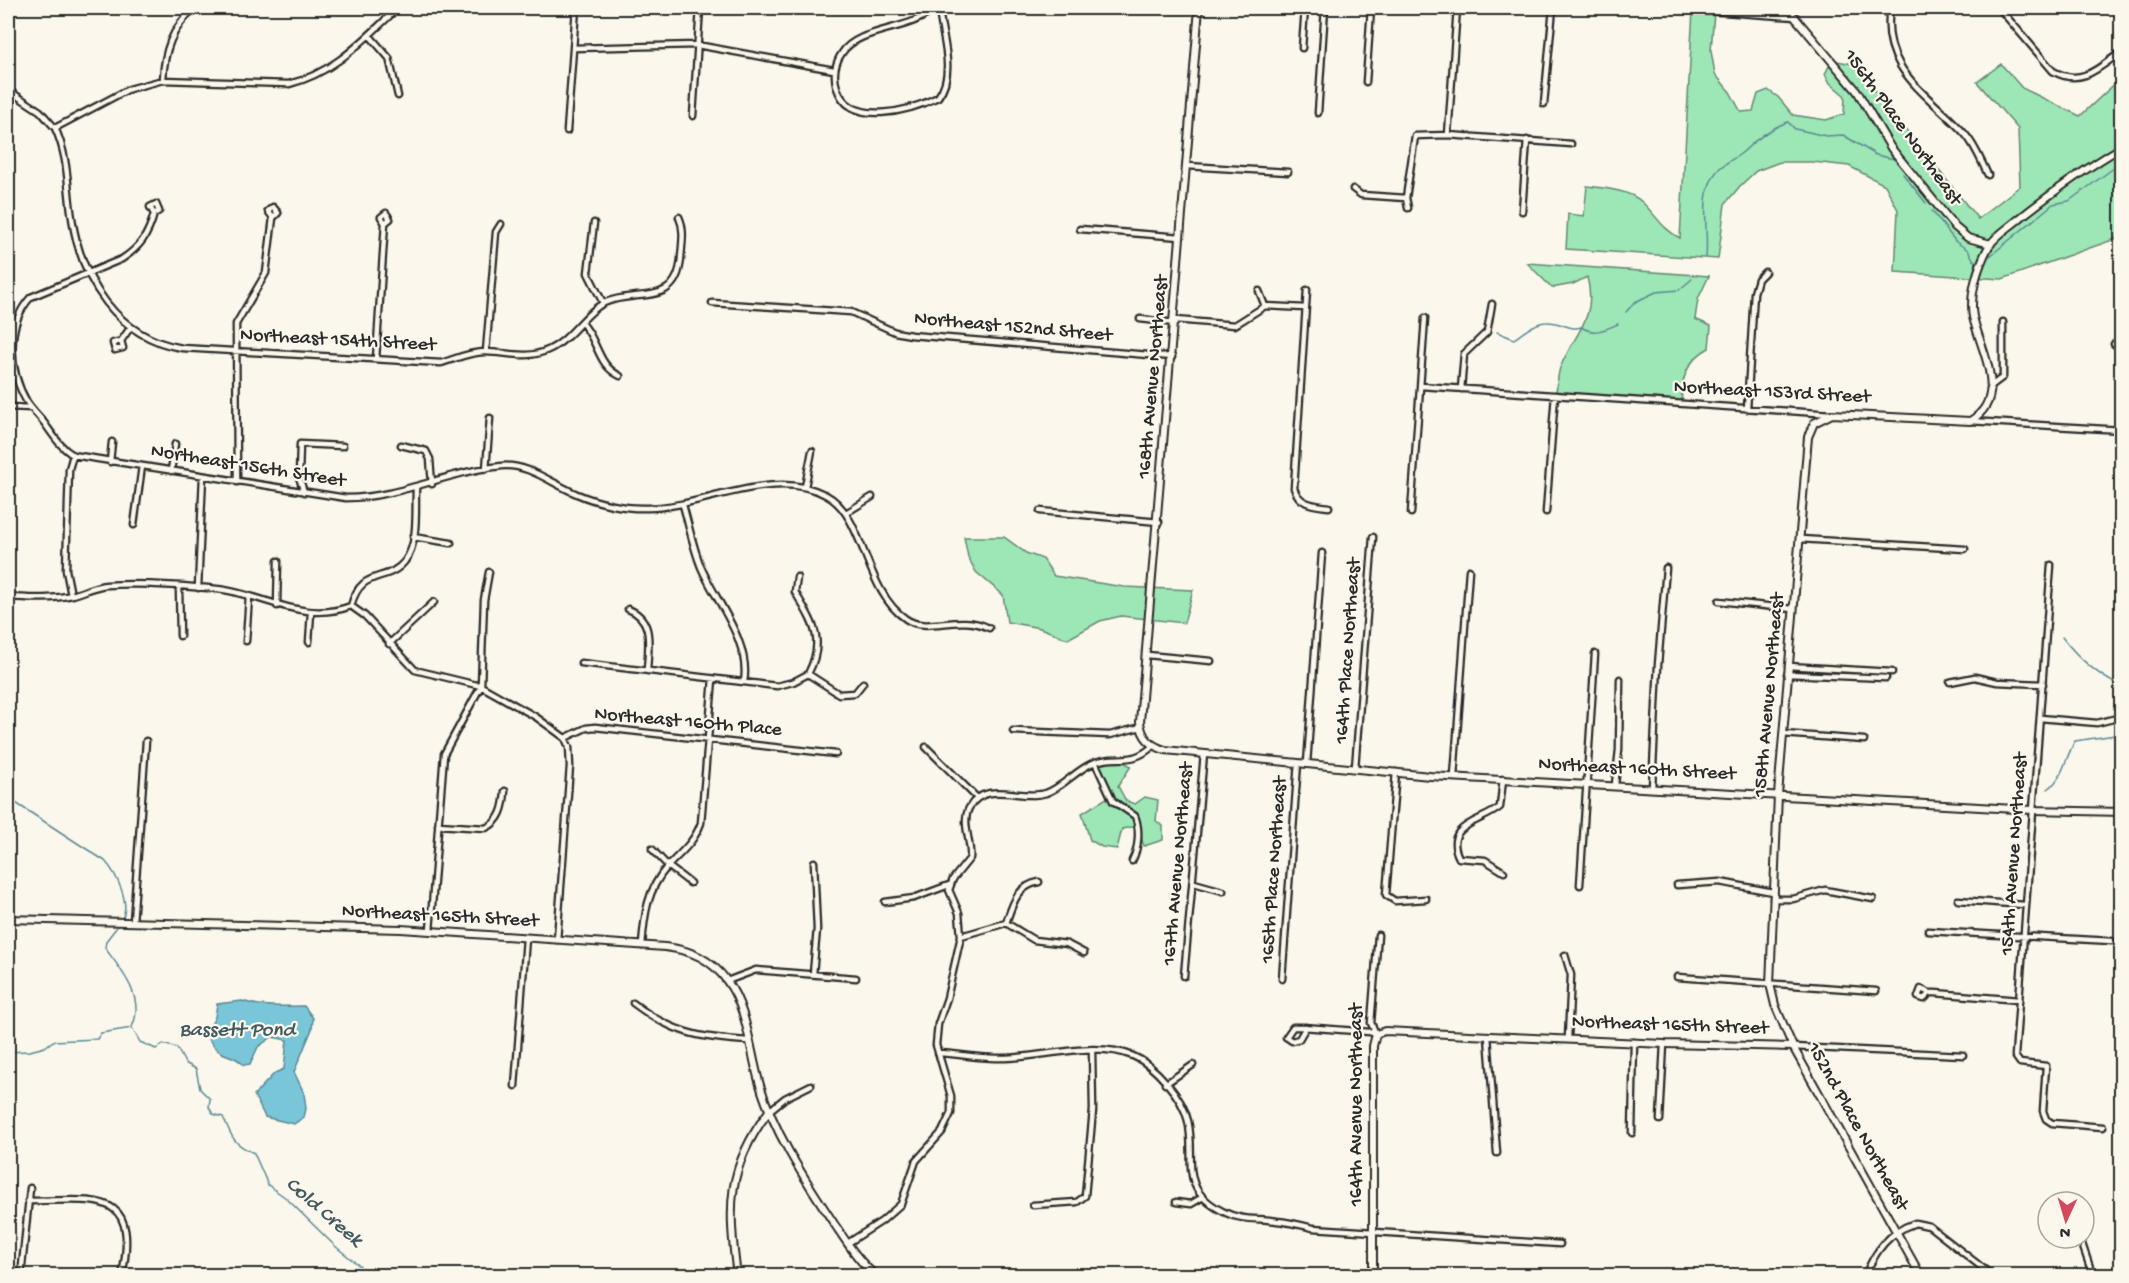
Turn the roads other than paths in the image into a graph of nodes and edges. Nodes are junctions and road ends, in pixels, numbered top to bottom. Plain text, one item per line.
1 (194, 8) edge
2 (398, 8) edge
3 (576, 8) edge
4 (700, 8) edge
5 (937, 8) edge
6 (1199, 8) edge
7 (1305, 8) edge
8 (1325, 8) edge
9 (1371, 8) edge
10 (1456, 8) edge
11 (1553, 8) edge
12 (1667, 8) edge
13 (1787, 8) edge
14 (1890, 8) edge
15 (1999, 8) edge
16 (1796, 17) junction
17 (370, 36) junction
18 (697, 45) junction
19 (573, 48) junction
20 (1302, 48) dead end
21 (2121, 51) edge
22 (834, 70) junction
23 (163, 80) junction
24 (1366, 82) dead end
25 (8, 90) edge
26 (398, 96) dead end
27 (1544, 104) dead end
28 (1318, 113) dead end
29 (693, 116) dead end
30 (55, 128) junction
31 (567, 131) dead end
32 (1448, 135) junction
33 (1527, 140) junction
34 (1571, 144) dead end
35 (2121, 147) edge
36 (1187, 166) junction
37 (1288, 172) dead end
38 (1988, 174) dead end
39 (1353, 189) dead end
40 (1406, 198) junction
41 (1408, 208) dead end
42 (1522, 211) dead end
43 (154, 214) dead end
44 (679, 217) dead end
45 (273, 218) dead end
46 (385, 223) dead end
47 (594, 223) dead end
48 (501, 224) dead end
49 (1080, 229) dead end
50 (1182, 237) junction
51 (1991, 244) junction
52 (1765, 272) dead end
53 (88, 273) junction
54 (1307, 290) dead end
55 (1259, 291) dead end
56 (603, 303) junction
57 (712, 303) dead end
58 (1492, 304) dead end
59 (1264, 306) junction
60 (1305, 308) junction
61 (1425, 318) dead end
62 (1140, 319) dead end
63 (1175, 321) junction
64 (2003, 322) dead end
65 (582, 323) junction
66 (130, 328) junction
67 (121, 341) dead end
68 (10, 342) edge
69 (2114, 344) dead end
70 (2121, 345) edge
71 (235, 351) junction
72 (486, 352) junction
73 (1172, 357) junction
74 (376, 359) junction
75 (620, 376) dead end
76 (1421, 386) junction
77 (1991, 386) junction
78 (1461, 389) junction
79 (1555, 395) junction
80 (8, 407) edge
81 (31, 408) junction
82 (1747, 409) junction
83 (1832, 414) junction
84 (490, 418) dead end
85 (1970, 421) junction
86 (2121, 430) edge
87 (112, 442) dead end
88 (175, 444) dead end
89 (401, 445) dead end
90 (343, 446) dead end
91 (812, 451) dead end
92 (71, 454) junction
93 (110, 462) junction
94 (142, 466) junction
95 (486, 469) junction
96 (171, 471) junction
97 (202, 476) junction
98 (237, 482) junction
99 (432, 483) junction
100 (805, 487) junction
101 (416, 488) junction
102 (304, 492) junction
103 (872, 497) dead end
104 (683, 505) junction
105 (1329, 507) dead end
106 (1040, 511) dead end
107 (1546, 512) dead end
108 (846, 513) junction
109 (1411, 513) dead end
110 (1159, 522) junction
111 (134, 525) dead end
112 (413, 537) junction
113 (1373, 537) dead end
114 (1800, 539) junction
115 (451, 543) dead end
116 (1965, 549) dead end
117 (1322, 553) dead end
118 (278, 561) dead end
119 (2051, 565) dead end
120 (1666, 568) dead end
121 (1469, 570) dead end
122 (489, 572) dead end
123 (797, 577) dead end
124 (179, 588) junction
125 (198, 588) junction
126 (71, 595) junction
127 (249, 596) junction
128 (8, 597) edge
129 (1719, 601) dead end
130 (434, 602) dead end
131 (277, 606) junction
132 (351, 606) junction
133 (628, 609) dead end
134 (1793, 609) junction
135 (311, 612) junction
136 (989, 627) dead end
137 (180, 636) dead end
138 (246, 641) dead end
139 (309, 642) dead end
140 (389, 644) junction
141 (1595, 654) dead end
142 (1147, 655) junction
143 (1211, 661) dead end
144 (581, 663) dead end
145 (1788, 666) junction
146 (647, 670) junction
147 (1892, 672) dead end
148 (808, 674) junction
149 (1787, 674) junction
150 (1887, 678) dead end
151 (713, 679) junction
152 (1620, 679) dead end
153 (744, 682) junction
154 (1950, 682) dead end
155 (863, 683) dead end
156 (2043, 684) junction
157 (482, 686) junction
158 (2040, 718) junction
159 (2113, 719) dead end
160 (1141, 727) junction
161 (1013, 731) dead end
162 (1783, 734) junction
163 (565, 738) junction
164 (706, 738) junction
165 (1864, 740) dead end
166 (146, 741) dead end
167 (1153, 746) junction
168 (926, 747) dead end
169 (836, 754) dead end
170 (1204, 754) junction
171 (1095, 762) junction
172 (1298, 763) junction
173 (1307, 764) junction
174 (1355, 768) junction
175 (1396, 772) junction
176 (1454, 777) junction
177 (1503, 779) junction
178 (1586, 783) junction
179 (1615, 785) junction
180 (1652, 788) junction
181 (505, 792) dead end
182 (1778, 795) junction
183 (977, 798) junction
184 (2033, 810) junction
185 (2121, 813) edge
186 (438, 825) junction
187 (652, 849) dead end
188 (1132, 861) dead end
189 (814, 862) dead end
190 (668, 866) junction
191 (1504, 872) dead end
192 (1039, 882) dead end
193 (690, 883) dead end
194 (1194, 883) junction
195 (950, 885) junction
196 (1580, 885) dead end
197 (1677, 885) dead end
198 (1223, 891) dead end
199 (1773, 895) junction
200 (1426, 899) dead end
201 (1873, 899) dead end
202 (1958, 900) dead end
203 (885, 902) dead end
204 (2025, 905) junction
205 (8, 919) edge
206 (130, 922) junction
207 (1006, 922) junction
208 (430, 931) junction
209 (1928, 931) dead end
210 (1378, 935) dead end
211 (961, 936) junction
212 (2023, 936) junction
213 (526, 938) junction
214 (557, 940) junction
215 (2112, 941) dead end
216 (642, 946) junction
217 (1084, 953) dead end
218 (1565, 955) dead end
219 (813, 974) junction
220 (1184, 976) dead end
221 (1677, 977) dead end
222 (856, 978) dead end
223 (1282, 979) dead end
224 (727, 981) junction
225 (1770, 984) junction
226 (1876, 991) dead end
227 (1771, 992) joint
228 (1930, 993) dead end
229 (2019, 1000) junction
230 (633, 1003) dead end
231 (1306, 1027) dead end
232 (1376, 1034) junction
233 (1488, 1036) junction
234 (1568, 1038) junction
235 (748, 1041) junction
236 (1634, 1042) junction
237 (1665, 1044) junction
238 (1793, 1047) junction
239 (1092, 1050) junction
240 (938, 1053) junction
241 (1964, 1055) dead end
242 (1193, 1065) dead end
243 (1165, 1084) junction
244 (811, 1085) dead end
245 (515, 1086) dead end
246 (768, 1111) junction
247 (1660, 1120) dead end
248 (2103, 1126) dead end
249 (1632, 1133) dead end
250 (1497, 1153) dead end
251 (30, 1188) dead end
252 (1203, 1197) junction
253 (28, 1201) junction
254 (1176, 1202) dead end
255 (1033, 1205) dead end
256 (1373, 1231) junction
257 (1897, 1232) junction
258 (848, 1243) junction
259 (1560, 1244) dead end
260 (2084, 1250) edge
261 (21, 1275) edge
262 (122, 1275) edge
263 (737, 1275) edge
264 (876, 1275) edge
265 (1373, 1275) edge
266 (1865, 1275) edge
267 (1921, 1275) edge
268 (1993, 1275) edge
269 (2093, 1275) edge

1 - 23 street
2 - 17 street
3 - 19 street
4 - 18 street
5 - 22 street
5 - 22 street
6 - 36 street, 168th Avenue Northeast
7 - 20 street
8 - 28 street
9 - 24 street
10 - 32 street
11 - 27 street
12 - 16 street
13 - 16 street, 156th Place Northeast
14 - 38 street
15 - 21 street
16 - 51 street, 156th Place Northeast
17 - 23 street
17 - 26 street
18 - 19 street
18 - 22 street
18 - 29 street
19 - 31 street
23 - 30 street
25 - 30 street
30 - 53 street
32 - 33 street
32 - 40 street
33 - 34 street
33 - 42 street
35 - 51 street
36 - 37 street
36 - 50 street, 168th Avenue Northeast
39 - 40 street
40 - 41 street
43 - 53 street
44 - 56 street
45 - 71 street
46 - 74 street
47 - 56 street
48 - 72 street
49 - 50 street
50 - 63 street, 168th Avenue Northeast
51 - 77 street
52 - 82 street
53 - 66 street
53 - 68 street
54 - 60 street
55 - 59 street
56 - 65 street, Northeast 154th Street
57 - 73 street, Northeast 152nd Street
58 - 78 street
59 - 60 street
59 - 63 street
60 - 105 street
61 - 76 street
62 - 63 street
63 - 73 street, 168th Avenue Northeast
64 - 77 street
65 - 72 street, Northeast 154th Street
65 - 75 street
66 - 67 street
66 - 71 street, Northeast 154th Street
68 - 81 street
69 - 70 street
71 - 74 street, Northeast 154th Street
71 - 98 street
72 - 74 street, Northeast 154th Street
73 - 110 street, 168th Avenue Northeast
76 - 78 street, Northeast 153rd Street
76 - 109 street
77 - 85 street
78 - 79 street, Northeast 153rd Street
79 - 82 street, Northeast 153rd Street
79 - 107 street
80 - 81 street
81 - 92 street
82 - 83 street, Northeast 153rd Street
83 - 85 street, Northeast 153rd Street
83 - 114 street, 158th Avenue Northeast
84 - 95 street
85 - 86 street, Northeast 153rd Street
87 - 93 street
88 - 96 street
89 - 99 street
90 - 102 street
91 - 100 street
92 - 93 street, Northeast 156th Street
92 - 126 street
93 - 94 street, Northeast 156th Street
94 - 96 street, Northeast 156th Street
94 - 111 street
95 - 99 street, Northeast 156th Street
95 - 104 street, Northeast 156th Street
96 - 97 street, Northeast 156th Street
97 - 98 street, Northeast 156th Street
97 - 125 street
98 - 102 street, Northeast 156th Street
99 - 101 street, Northeast 156th Street
100 - 104 street, Northeast 156th Street
100 - 108 street
101 - 102 street, Northeast 156th Street
101 - 112 street
103 - 108 street
104 - 153 street
106 - 110 street
108 - 136 street
110 - 142 street, 168th Avenue Northeast
112 - 115 street
112 - 132 street
113 - 174 street, 164th Place Northeast
114 - 116 street
114 - 134 street, 158th Avenue Northeast
117 - 173 street, 165th Place Northeast
118 - 131 street
119 - 156 street, 154th Avenue Northeast
120 - 180 street
121 - 176 street
122 - 157 street
123 - 148 street
124 - 125 street
124 - 126 street
124 - 137 street
125 - 127 street
126 - 128 street
127 - 131 street
127 - 138 street
129 - 134 street
130 - 140 street
131 - 135 street
132 - 135 street
132 - 140 street
133 - 146 street
134 - 145 street, 158th Avenue Northeast
135 - 139 street
140 - 157 street
141 - 178 street
142 - 143 street
142 - 160 street, 168th Avenue Northeast
144 - 146 street
145 - 147 street
145 - 149 street, 158th Avenue Northeast
146 - 151 street
148 - 153 street
148 - 155 street
149 - 150 street
149 - 162 street, 158th Avenue Northeast
151 - 153 street
151 - 164 street
152 - 179 street
154 - 156 street
156 - 158 street, 154th Avenue Northeast
157 - 163 street
157 - 186 street
158 - 159 street
158 - 184 street, 154th Avenue Northeast
160 - 161 street
160 - 167 street
162 - 165 street
162 - 182 street, 158th Avenue Northeast
163 - 164 street, Northeast 160th Place
163 - 214 street
164 - 169 street, Northeast 160th Place
164 - 190 street
166 - 206 street
167 - 170 street, Northeast 160th Street
167 - 171 street
168 - 183 street
170 - 172 street, Northeast 160th Street
170 - 194 street, 167th Avenue Northeast
171 - 183 street
171 - 188 street
172 - 173 street, Northeast 160th Street
172 - 223 street, 165th Place Northeast
173 - 174 street, Northeast 160th Street
174 - 175 street, Northeast 160th Street
175 - 176 street, Northeast 160th Street
175 - 200 street
176 - 177 street, Northeast 160th Street
177 - 178 street, Northeast 160th Street
177 - 191 street
178 - 179 street, Northeast 160th Street
178 - 196 street
179 - 180 street, Northeast 160th Street
180 - 182 street, Northeast 160th Street
181 - 186 street
182 - 184 street, Northeast 160th Street
182 - 199 street, 158th Avenue Northeast
183 - 195 street
184 - 185 street, Northeast 160th Street
184 - 204 street, 154th Avenue Northeast
186 - 208 street
187 - 190 street
189 - 219 street
190 - 193 street
190 - 216 street
192 - 207 street
194 - 198 street
194 - 220 street, 167th Avenue Northeast
195 - 203 street
195 - 211 street
197 - 199 street
199 - 201 street
199 - 225 street, 158th Avenue Northeast
202 - 204 street
204 - 212 street, 154th Avenue Northeast
205 - 206 street, Northeast 165th Street
206 - 208 street, Northeast 165th Street
207 - 211 street
207 - 217 street
208 - 213 street, Northeast 165th Street
209 - 212 street
210 - 232 street, 164th Avenue Northeast
211 - 240 street
212 - 215 street
212 - 229 street, 154th Avenue Northeast
213 - 214 street, Northeast 165th Street
213 - 245 street
214 - 216 street, Northeast 165th Street
216 - 224 street, Northeast 165th Street
218 - 234 street
219 - 222 street
219 - 224 street
221 - 225 street
224 - 235 street
225 - 226 street
225 - 227 street, 158th Avenue Northeast
227 - 238 street, 152nd Place Northeast
228 - 229 street
229 - 248 street, 154th Avenue Northeast
230 - 235 street
231 - 232 street
232 - 233 street, Northeast 165th Street
232 - 256 street, 164th Avenue Northeast
233 - 234 street, Northeast 165th Street
233 - 250 street
234 - 236 street, Northeast 165th Street
235 - 246 street
236 - 237 street, Northeast 165th Street
236 - 249 street
237 - 238 street, Northeast 165th Street
237 - 247 street
238 - 241 street, Northeast 165th Street
238 - 257 street, 152nd Place Northeast
239 - 240 street
239 - 243 street
239 - 255 street
240 - 258 street
242 - 243 street
243 - 252 street
244 - 246 street
246 - 258 street
246 - 263 street
251 - 253 street
252 - 254 street
252 - 256 street
253 - 261 street
253 - 262 street
256 - 259 street
256 - 265 street, 164th Avenue Northeast
257 - 266 street
257 - 267 street, 152nd Place Northeast
257 - 268 street
258 - 264 street
260 - 269 street

